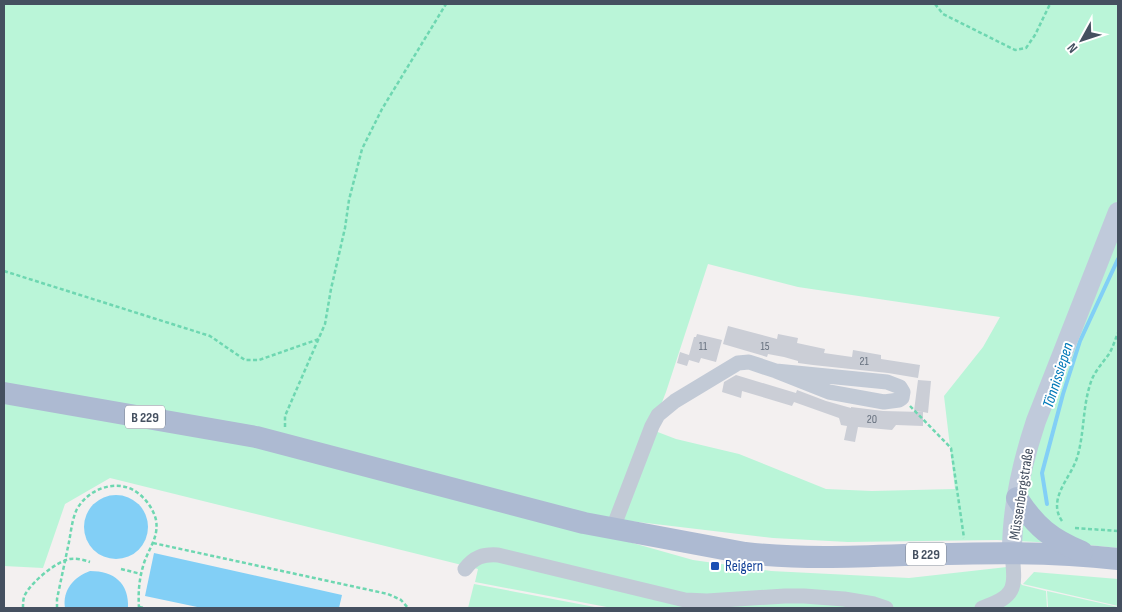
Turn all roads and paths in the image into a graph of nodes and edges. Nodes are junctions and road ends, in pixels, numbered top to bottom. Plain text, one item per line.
1 (446, 4) edge
2 (935, 4) edge
3 (1050, 4) edge
4 (1118, 212) edge
5 (4, 271) edge
6 (1118, 333) edge
7 (319, 338) junction
8 (4, 393) edge
9 (902, 398) joint
10 (286, 444) junction
11 (1018, 498) junction
12 (1063, 523) dead end
13 (1071, 527) dead end
14 (613, 528) junction
15 (1118, 531) edge
16 (153, 543) junction
17 (1012, 552) junction
18 (966, 553) junction
19 (1089, 556) junction
20 (1118, 559) edge
21 (66, 560) junction
22 (90, 562) dead end
23 (121, 569) dead end
24 (465, 569) dead end
25 (141, 574) junction
26 (23, 608) edge
27 (57, 608) edge
28 (139, 608) edge
29 (144, 608) edge
30 (408, 608) edge
31 (886, 608) edge
32 (982, 608) edge

1 - 7 path
2 - 3 path
4 - 11 main road, Müssenbergstraße
5 - 7 path
6 - 12 path
7 - 10 path
8 - 10 main road, B 229
9 - 14 street
9 - 18 path
10 - 14 main road, B 229
11 - 17 main road, Müssenbergstraße
11 - 19 main road
13 - 15 path
14 - 18 main road, B 229
16 - 21 path
16 - 25 path
16 - 30 path
17 - 18 main road, B 229
17 - 19 main road, B 229
17 - 32 street
19 - 20 main road, B 229
21 - 22 path
21 - 26 path
21 - 27 path
23 - 25 path
24 - 31 street
25 - 28 path
28 - 29 path

